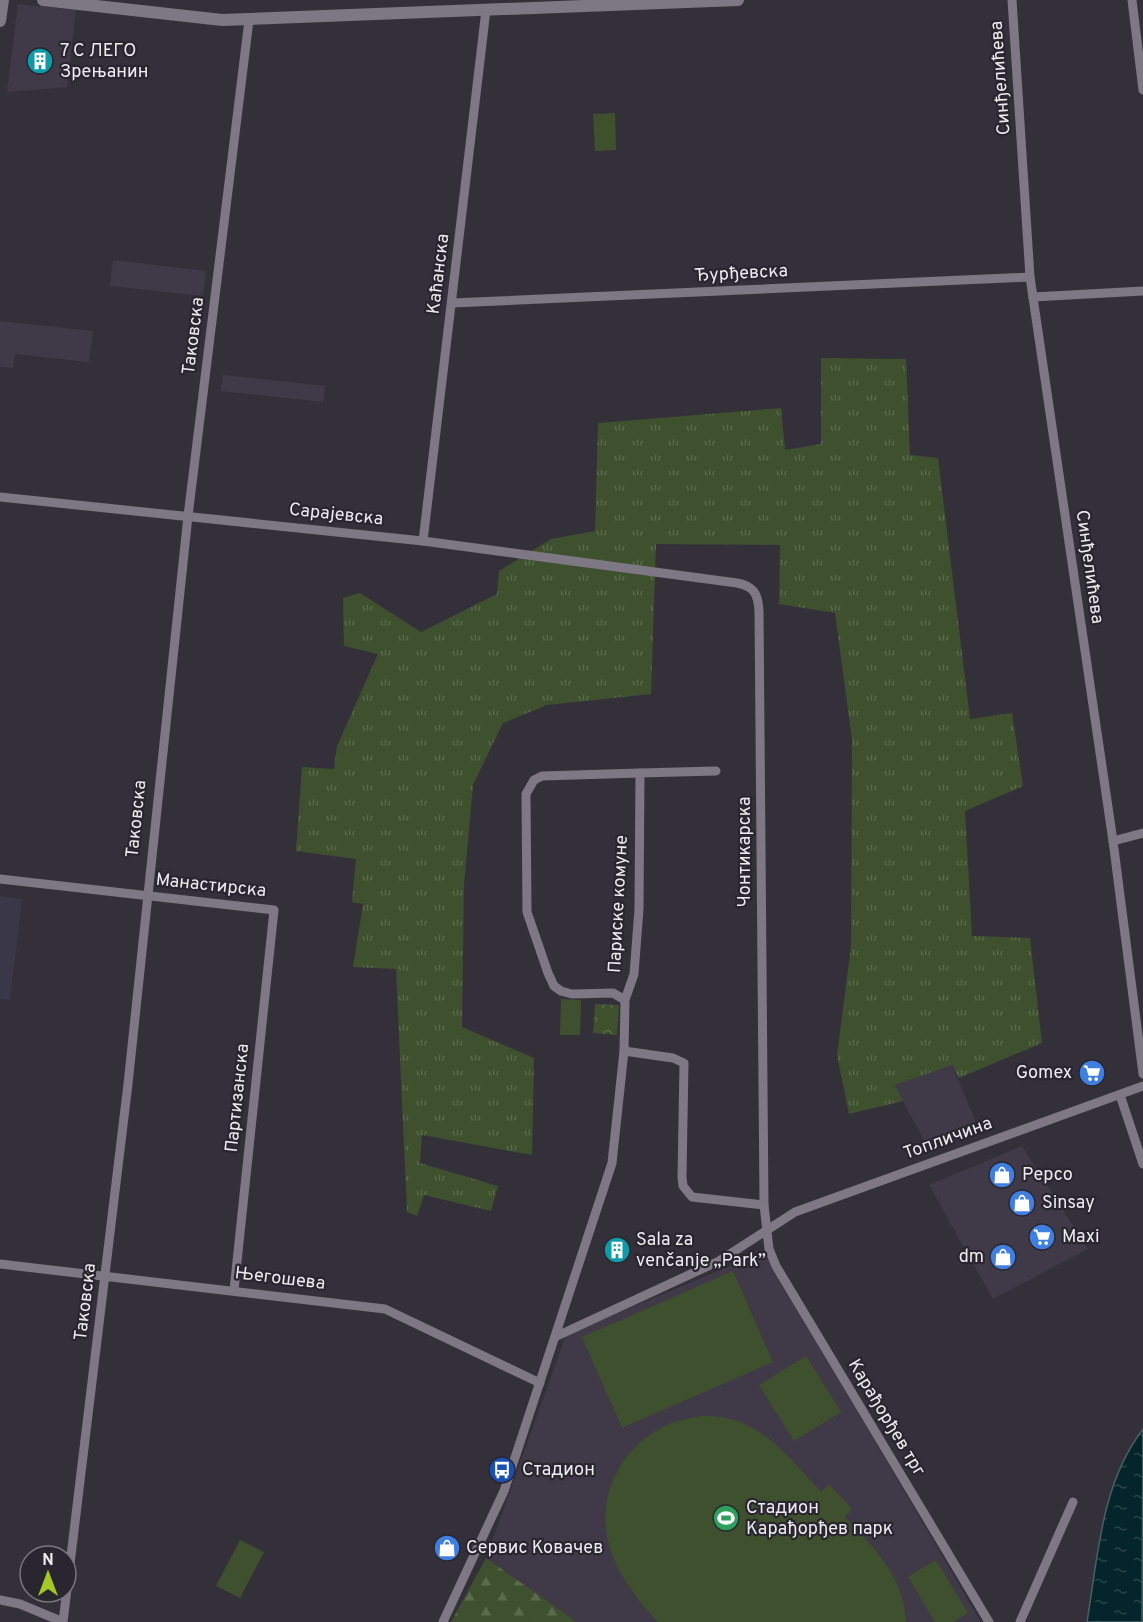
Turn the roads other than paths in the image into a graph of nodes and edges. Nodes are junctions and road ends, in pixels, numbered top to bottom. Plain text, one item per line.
1 (3, 0) edge
2 (43, 0) edge
3 (738, 0) edge
4 (1012, 0) edge
5 (1132, 0) edge
6 (603, 3) edge
7 (486, 10) junction
8 (249, 20) junction
9 (0, 21) edge
10 (1143, 90) edge
11 (1030, 277) junction
12 (1143, 291) edge
13 (1033, 297) junction
14 (452, 303) junction
15 (0, 497) edge
16 (188, 516) junction
17 (423, 541) junction
18 (667, 573) joint
19 (716, 771) dead end
20 (640, 773) junction
21 (1143, 833) edge
22 (1113, 842) junction
23 (0, 879) edge
24 (146, 896) junction
25 (274, 910) joint
26 (625, 1000) junction
27 (624, 1052) junction
28 (1143, 1074) edge
29 (1143, 1086) edge
30 (1120, 1095) junction
31 (1143, 1164) edge
32 (764, 1205) junction
33 (767, 1228) junction
34 (0, 1264) edge
35 (105, 1276) junction
36 (234, 1290) junction
37 (557, 1336) junction
38 (540, 1383) junction
39 (1073, 1502) dead end
40 (0, 1600) edge
41 (63, 1622) edge
42 (443, 1622) edge
43 (989, 1622) edge
44 (1020, 1622) edge

1 - 9 street
2 - 8 street
3 - 6 street
4 - 11 street, Синђелићева
5 - 10 street
6 - 7 street
7 - 8 street
7 - 14 street, Каћанска
8 - 16 street, Таковска
11 - 13 street, Синђелићева
11 - 14 street, Ђурђевска
12 - 13 street
13 - 22 street, Синђелићева
14 - 17 street, Каћанска
15 - 16 street, Сарајевска
16 - 17 street, Сарајевска
16 - 24 street, Таковска
17 - 18 street, Сарајевска
18 - 32 street, Чонтикарска
19 - 20 street, Париске комуне
20 - 26 street, Париске комуне
20 - 26 street, Париске комуне
21 - 22 street
22 - 28 street, Синђелићева
23 - 24 street, Манастирска
24 - 25 street, Манастирска
24 - 35 street, Таковска
25 - 36 street, Партизанска
26 - 27 street
27 - 32 street
27 - 37 street
29 - 30 street, Топличина
30 - 31 street
30 - 33 street, Топличина
32 - 33 street, Карађорђев трг
33 - 37 street
33 - 43 street, Карађорђев трг
34 - 35 street, Његошева
35 - 36 street, Његошева
35 - 41 street, Таковска
36 - 38 street, Његошева
37 - 38 street
38 - 42 street
39 - 44 street
40 - 41 street

